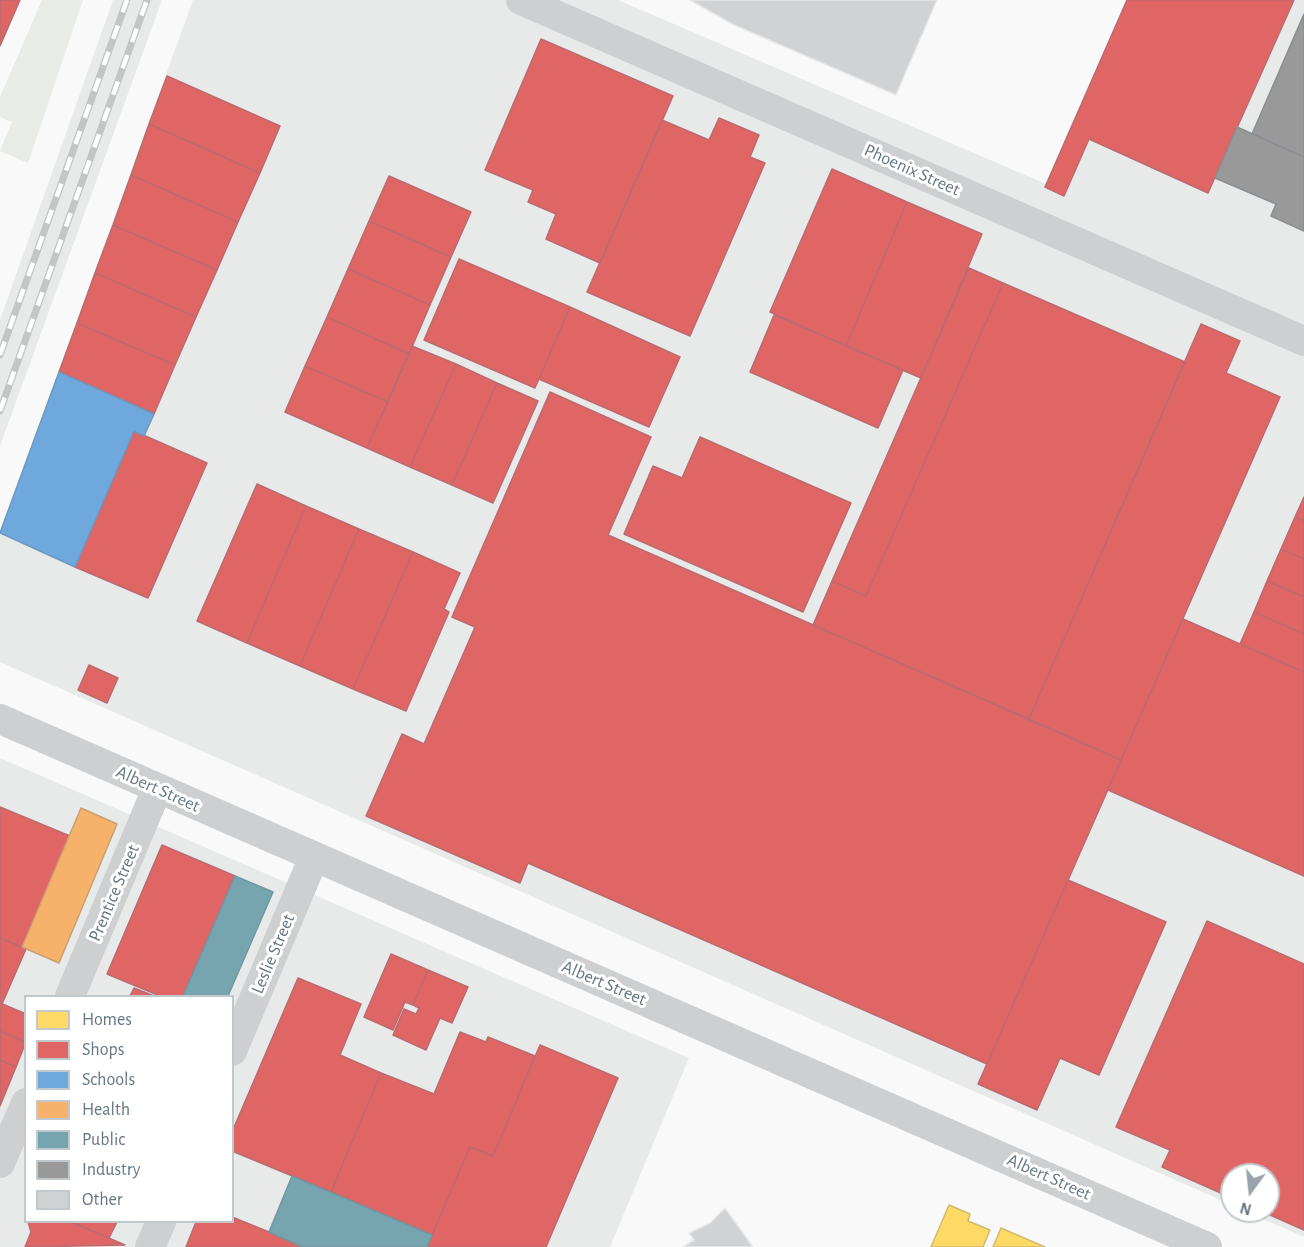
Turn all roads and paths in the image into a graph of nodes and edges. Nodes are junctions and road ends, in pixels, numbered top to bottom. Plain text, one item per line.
1 (521, 0) edge
2 (1304, 341) edge
3 (0, 719) edge
4 (157, 789) junction
5 (314, 857) junction
6 (70, 995) edge
7 (234, 1046) edge
8 (24, 1108) edge
9 (0, 1163) edge
10 (160, 1223) edge
11 (150, 1247) edge
12 (1207, 1247) edge

1 - 2 street, Phoenix Street
3 - 4 street, Albert Street
4 - 5 street, Albert Street
4 - 6 street, Prentice Street
5 - 7 street, Leslie Street
5 - 12 street, Albert Street
8 - 9 street
10 - 11 street

